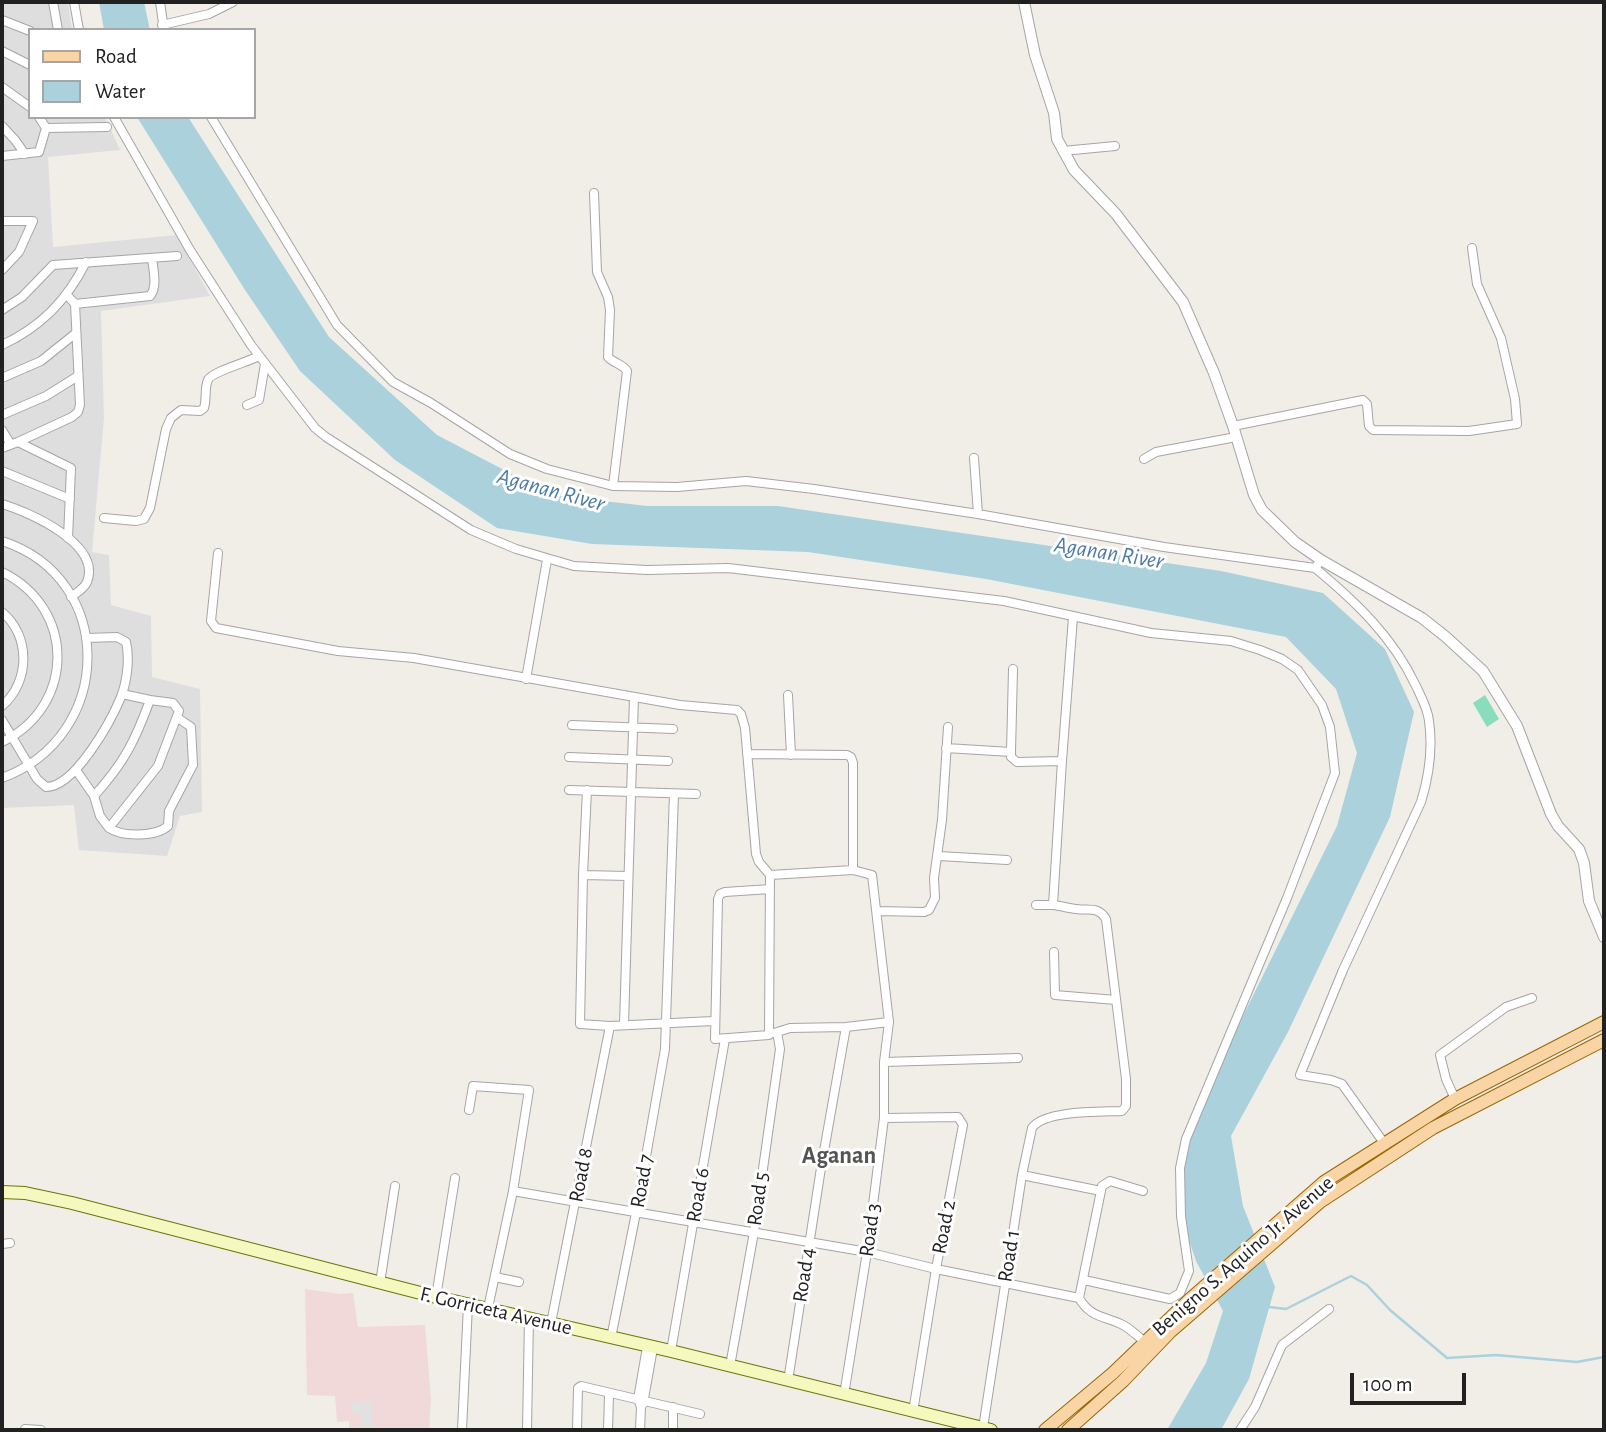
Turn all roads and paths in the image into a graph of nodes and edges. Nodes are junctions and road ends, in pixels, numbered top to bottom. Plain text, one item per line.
1 (53, 2) edge
2 (74, 2) edge
3 (160, 2) edge
4 (233, 2) edge
5 (1024, 2) edge
6 (2, 20) edge
7 (163, 27) edge
8 (58, 28) edge
9 (79, 28) edge
10 (28, 30) edge
11 (2, 51) edge
12 (28, 64) edge
13 (2, 87) edge
14 (28, 106) edge
15 (39, 119) edge
16 (77, 119) edge
17 (115, 119) edge
18 (212, 119) edge
19 (2, 126) edge
20 (79, 127) junction
21 (107, 127) dead end
22 (46, 128) junction
23 (1115, 146) dead end
24 (1063, 150) junction
25 (25, 154) junction
26 (2, 156) edge
27 (594, 193) dead end
28 (2, 221) edge
29 (1472, 248) dead end
30 (177, 256) dead end
31 (152, 258) junction
32 (86, 262) junction
33 (2, 270) edge
34 (66, 295) junction
35 (75, 304) junction
36 (2, 310) edge
37 (76, 333) junction
38 (2, 345) edge
39 (262, 360) junction
40 (78, 376) junction
41 (2, 378) edge
42 (247, 405) dead end
43 (2, 415) edge
44 (2, 430) edge
45 (1234, 431) junction
46 (10, 444) edge
47 (974, 457) dead end
48 (1144, 459) dead end
49 (2, 471) edge
50 (612, 486) junction
51 (70, 499) junction
52 (2, 504) edge
53 (978, 514) junction
54 (104, 518) dead end
55 (68, 538) junction
56 (2, 541) edge
57 (218, 553) dead end
58 (547, 559) junction
59 (1318, 564) junction
60 (2, 572) edge
61 (71, 597) junction
62 (2, 612) edge
63 (1073, 617) junction
64 (86, 638) junction
65 (1013, 669) dead end
66 (526, 679) junction
67 (122, 694) junction
68 (788, 695) dead end
69 (634, 697) junction
70 (150, 700) junction
71 (2, 706) edge
72 (178, 718) junction
73 (2, 720) edge
74 (572, 724) dead end
75 (948, 727) dead end
76 (633, 729) junction
77 (673, 729) dead end
78 (12, 737) junction
79 (2, 742) edge
80 (946, 748) junction
81 (1011, 752) junction
82 (747, 754) junction
83 (791, 755) junction
84 (569, 757) dead end
85 (632, 761) junction
86 (668, 761) dead end
87 (1062, 761) junction
88 (29, 766) junction
89 (76, 770) junction
90 (2, 778) edge
91 (569, 789) dead end
92 (587, 790) junction
93 (631, 792) junction
94 (674, 794) junction
95 (696, 794) dead end
96 (94, 796) junction
97 (109, 828) junction
98 (939, 856) junction
99 (1007, 860) dead end
100 (853, 870) junction
101 (770, 874) junction
102 (583, 875) junction
103 (628, 876) junction
104 (770, 889) junction
105 (1036, 905) dead end
106 (1053, 905) junction
107 (877, 911) junction
108 (1604, 937) edge
109 (1054, 952) dead end
110 (1532, 998) dead end
111 (1116, 1000) junction
112 (713, 1021) junction
113 (889, 1022) junction
114 (1604, 1022) edge
115 (665, 1024) junction
116 (624, 1025) junction
117 (610, 1026) junction
118 (846, 1027) junction
119 (773, 1034) junction
120 (725, 1038) junction
121 (1604, 1040) edge
122 (1018, 1058) dead end
123 (884, 1062) junction
124 (1455, 1098) junction
125 (469, 1110) dead end
126 (884, 1118) junction
127 (1384, 1143) junction
128 (1022, 1175) junction
129 (455, 1178) dead end
130 (395, 1186) dead end
131 (513, 1191) junction
132 (1101, 1191) junction
133 (1143, 1191) dead end
134 (2, 1192) edge
135 (575, 1203) junction
136 (636, 1213) junction
137 (693, 1223) junction
138 (754, 1232) junction
139 (809, 1243) junction
140 (867, 1252) junction
141 (936, 1269) junction
142 (495, 1277) junction
143 (1084, 1280) junction
144 (519, 1282) dead end
145 (380, 1283) junction
146 (1005, 1284) junction
147 (436, 1297) junction
148 (1079, 1298) junction
149 (468, 1305) junction
150 (1193, 1305) junction
151 (488, 1308) junction
152 (1329, 1309) dead end
153 (529, 1318) junction
154 (551, 1323) junction
155 (611, 1338) junction
156 (1149, 1346) junction
157 (650, 1347) junction
158 (671, 1352) junction
159 (730, 1366) junction
160 (788, 1381) junction
161 (609, 1394) junction
162 (844, 1395) junction
163 (1094, 1398) junction
164 (641, 1402) junction
165 (673, 1407) junction
166 (913, 1412) junction
167 (700, 1414) dead end
168 (25, 1427) edge
169 (987, 1429) edge
170 (41, 1430) edge
171 (462, 1430) edge
172 (527, 1430) edge
173 (577, 1430) edge
174 (608, 1430) edge
175 (640, 1430) edge
176 (673, 1430) edge
177 (1045, 1430) edge
178 (1068, 1430) edge
179 (1084, 1430) edge
180 (1240, 1430) edge

1 - 8 street
2 - 9 street
3 - 7 street
4 - 7 street
5 - 24 street
6 - 10 street
11 - 12 street
13 - 14 street
15 - 22 street
16 - 20 street
17 - 39 street
18 - 50 street
19 - 25 street
20 - 21 street
20 - 22 street
22 - 25 street
23 - 24 street
24 - 45 street
25 - 26 street
27 - 50 street
28 - 33 street
29 - 45 street
30 - 31 street
31 - 32 street
31 - 35 street
32 - 34 street
32 - 36 street
34 - 35 street
34 - 38 street
35 - 37 street
37 - 40 street
37 - 41 street
39 - 42 street
39 - 54 street
39 - 58 street
40 - 43 street
40 - 46 street
44 - 46 street
45 - 48 street
45 - 59 street
46 - 51 street
47 - 53 street
49 - 51 street
50 - 53 street
51 - 55 street
52 - 55 street
53 - 59 street
55 - 61 street
56 - 61 street
57 - 66 street
58 - 63 street
58 - 66 street
59 - 108 street
59 - 127 street
60 - 78 street
61 - 64 street
62 - 71 street
63 - 87 street
63 - 143 street
64 - 67 street
64 - 88 street
65 - 81 street
66 - 69 street
67 - 70 street
67 - 89 street
68 - 83 street
69 - 76 street
69 - 82 street
70 - 72 street
70 - 96 street
72 - 97 street
72 - 97 street
73 - 78 street
74 - 76 street
75 - 80 street
76 - 77 street
76 - 85 street
78 - 79 street
78 - 88 street
80 - 81 street
80 - 98 street
81 - 87 street
82 - 83 street
82 - 101 street
83 - 100 street
84 - 85 street
85 - 86 street
85 - 93 street
87 - 106 street
88 - 89 street
88 - 90 street
89 - 96 street
91 - 92 street
92 - 93 street
92 - 102 street
93 - 94 street
93 - 103 street
94 - 95 street
94 - 115 street, Road 7
96 - 97 street
98 - 99 street
98 - 107 street
100 - 101 street
100 - 107 street, Road 3
101 - 104 street, Road 5
102 - 103 street
102 - 117 street
103 - 116 street
104 - 112 street
104 - 119 street, Road 5
105 - 106 street
106 - 111 street
107 - 113 street, Road 3
109 - 111 street
110 - 124 street
111 - 128 street, Road 1
112 - 115 street
112 - 120 street
113 - 118 street
113 - 123 street, Road 3
114 - 124 main road, Benigno S. Aquino Jr. Avenue
115 - 116 street
115 - 136 street, Road 7
116 - 117 street
117 - 135 street, Road 8
118 - 119 street
118 - 139 street, Road 4
119 - 120 street
119 - 138 street, Road 5
120 - 137 street, Road 6
121 - 150 main road, Benigno S. Aquino Jr. Avenue
122 - 123 street
123 - 126 street, Road 3
124 - 127 main road, Benigno S. Aquino Jr. Avenue
125 - 131 street
126 - 140 street, Road 3
126 - 141 street, Road 2
127 - 150 main road, Benigno S. Aquino Jr. Avenue
128 - 132 street
128 - 146 street, Road 1
129 - 147 street
130 - 145 street
131 - 135 street
131 - 142 street
132 - 133 street
132 - 143 street
134 - 145 main road, F. Gorriceta Avenue
135 - 136 street
135 - 154 street, Road 8
136 - 137 street
136 - 155 street, Road 7
137 - 138 street
137 - 158 street, Road 6
138 - 139 street
138 - 159 street, Road 5
139 - 140 street
139 - 160 street, Road 4
140 - 141 street
140 - 162 street, Road 3
141 - 146 street
141 - 166 street, Road 2
142 - 144 street
142 - 151 street
143 - 148 street
145 - 147 main road, F. Gorriceta Avenue
146 - 148 street
146 - 169 street, Road 1
147 - 149 main road, F. Gorriceta Avenue
148 - 156 street
149 - 151 main road, F. Gorriceta Avenue
149 - 171 street
150 - 156 main road, Benigno S. Aquino Jr. Avenue
151 - 153 main road, F. Gorriceta Avenue
152 - 180 street
153 - 154 main road, F. Gorriceta Avenue
153 - 172 street
154 - 155 main road, F. Gorriceta Avenue
155 - 157 main road, F. Gorriceta Avenue
156 - 163 main road, Benigno S. Aquino Jr. Avenue
157 - 158 main road, F. Gorriceta Avenue
157 - 164 street
158 - 159 main road, F. Gorriceta Avenue
159 - 160 main road, F. Gorriceta Avenue
160 - 162 main road, F. Gorriceta Avenue
161 - 164 street
161 - 173 street
161 - 174 street
162 - 166 main road, F. Gorriceta Avenue
163 - 177 main road, Benigno S. Aquino Jr. Avenue
163 - 178 main road, Benigno S. Aquino Jr. Avenue
163 - 179 main road
164 - 165 street
164 - 175 street
165 - 167 street
165 - 176 street
166 - 169 main road, F. Gorriceta Avenue
168 - 170 street

